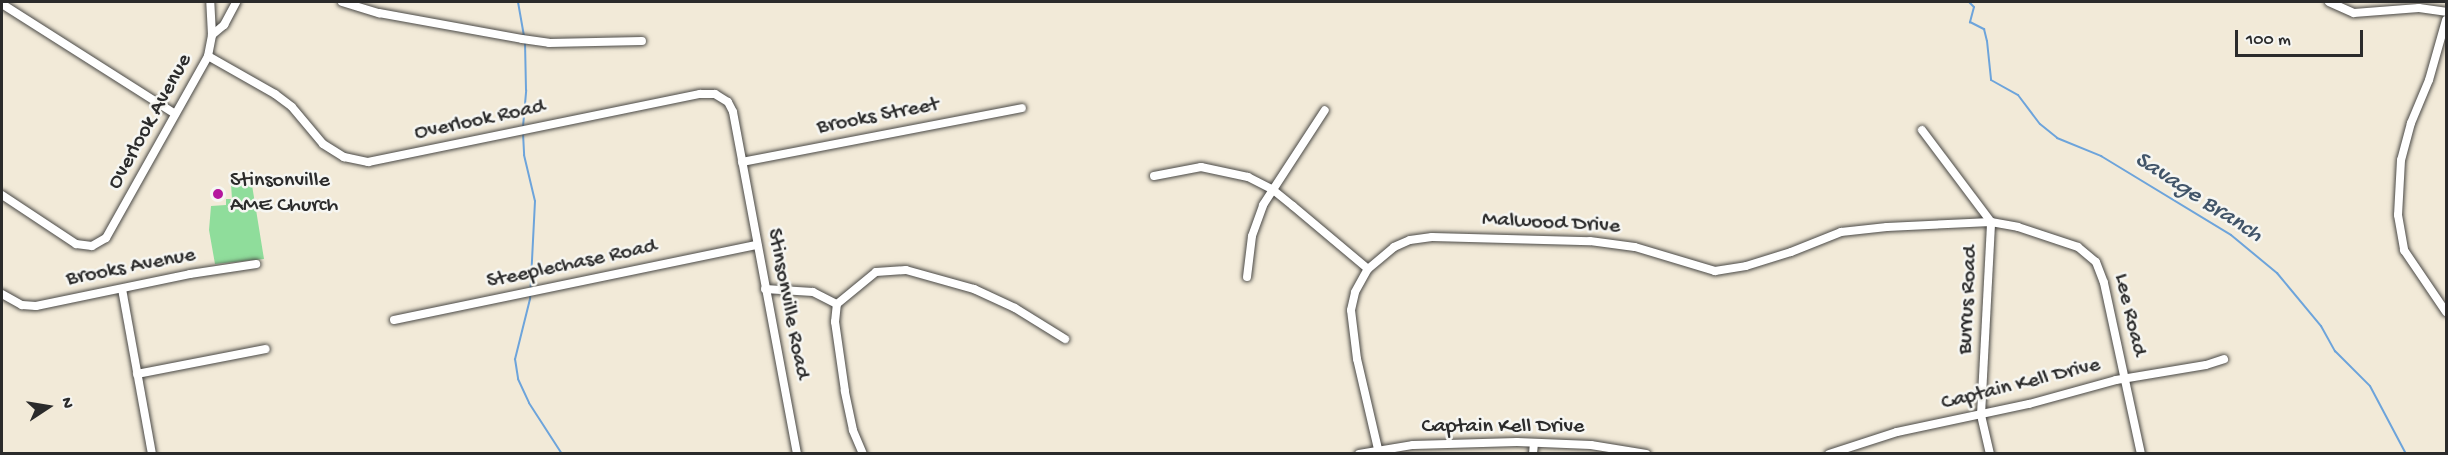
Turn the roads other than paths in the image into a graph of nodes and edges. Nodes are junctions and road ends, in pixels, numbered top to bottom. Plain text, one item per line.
1 (210, 2) edge
2 (236, 2) edge
3 (342, 2) edge
4 (2329, 2) edge
5 (2, 4) edge
6 (2446, 12) edge
7 (2446, 20) edge
8 (212, 35) junction
9 (642, 41) dead end
10 (208, 56) junction
11 (1022, 108) dead end
12 (1325, 110) dead end
13 (175, 114) junction
14 (1922, 130) dead end
15 (742, 162) junction
16 (1154, 176) dead end
17 (1272, 189) junction
18 (2, 195) edge
19 (1991, 222) junction
20 (757, 245) junction
21 (256, 264) dead end
22 (1368, 269) junction
23 (1247, 278) dead end
24 (122, 289) junction
25 (765, 289) junction
26 (2, 294) edge
27 (837, 303) junction
28 (2446, 312) edge
29 (394, 320) dead end
30 (1065, 339) dead end
31 (266, 349) dead end
32 (2224, 359) dead end
33 (137, 374) junction
34 (2125, 378) junction
35 (1981, 415) junction
36 (1534, 443) junction
37 (1378, 449) junction
38 (152, 453) edge
39 (797, 453) edge
40 (863, 453) edge
41 (1359, 453) edge
42 (1533, 453) edge
43 (1646, 453) edge
44 (1829, 453) edge
45 (1990, 453) edge
46 (2141, 453) edge

1 - 8 street, Overlook Avenue
2 - 8 street
3 - 9 street
4 - 6 street
5 - 13 street
7 - 28 street
8 - 10 street, Overlook Avenue
10 - 13 street, Overlook Avenue
10 - 15 street, Overlook Road
11 - 15 street, Brooks Street
12 - 17 street
13 - 18 street, Overlook Avenue
14 - 19 street
15 - 20 street, Stinsonville Road
16 - 17 street
17 - 22 street
17 - 23 street
19 - 22 street, Malwood Drive
19 - 34 street, Lee Road
19 - 35 street, Burrus Road
20 - 25 street, Stinsonville Road
20 - 29 street, Steeplechase Road
21 - 24 street, Brooks Avenue
22 - 37 street, Malwood Drive
24 - 26 street, Brooks Avenue
24 - 33 street
25 - 27 street
25 - 39 street, Stinsonville Road
27 - 30 street
27 - 40 street
31 - 33 street
32 - 34 street, Captain Kell Drive
33 - 38 street
34 - 35 street, Captain Kell Drive
34 - 46 street, Lee Road
35 - 44 street, Captain Kell Drive
35 - 45 street, Burrus Road
36 - 37 street, Captain Kell Drive
36 - 42 street
36 - 43 street, Captain Kell Drive
37 - 41 street, Captain Kell Drive

